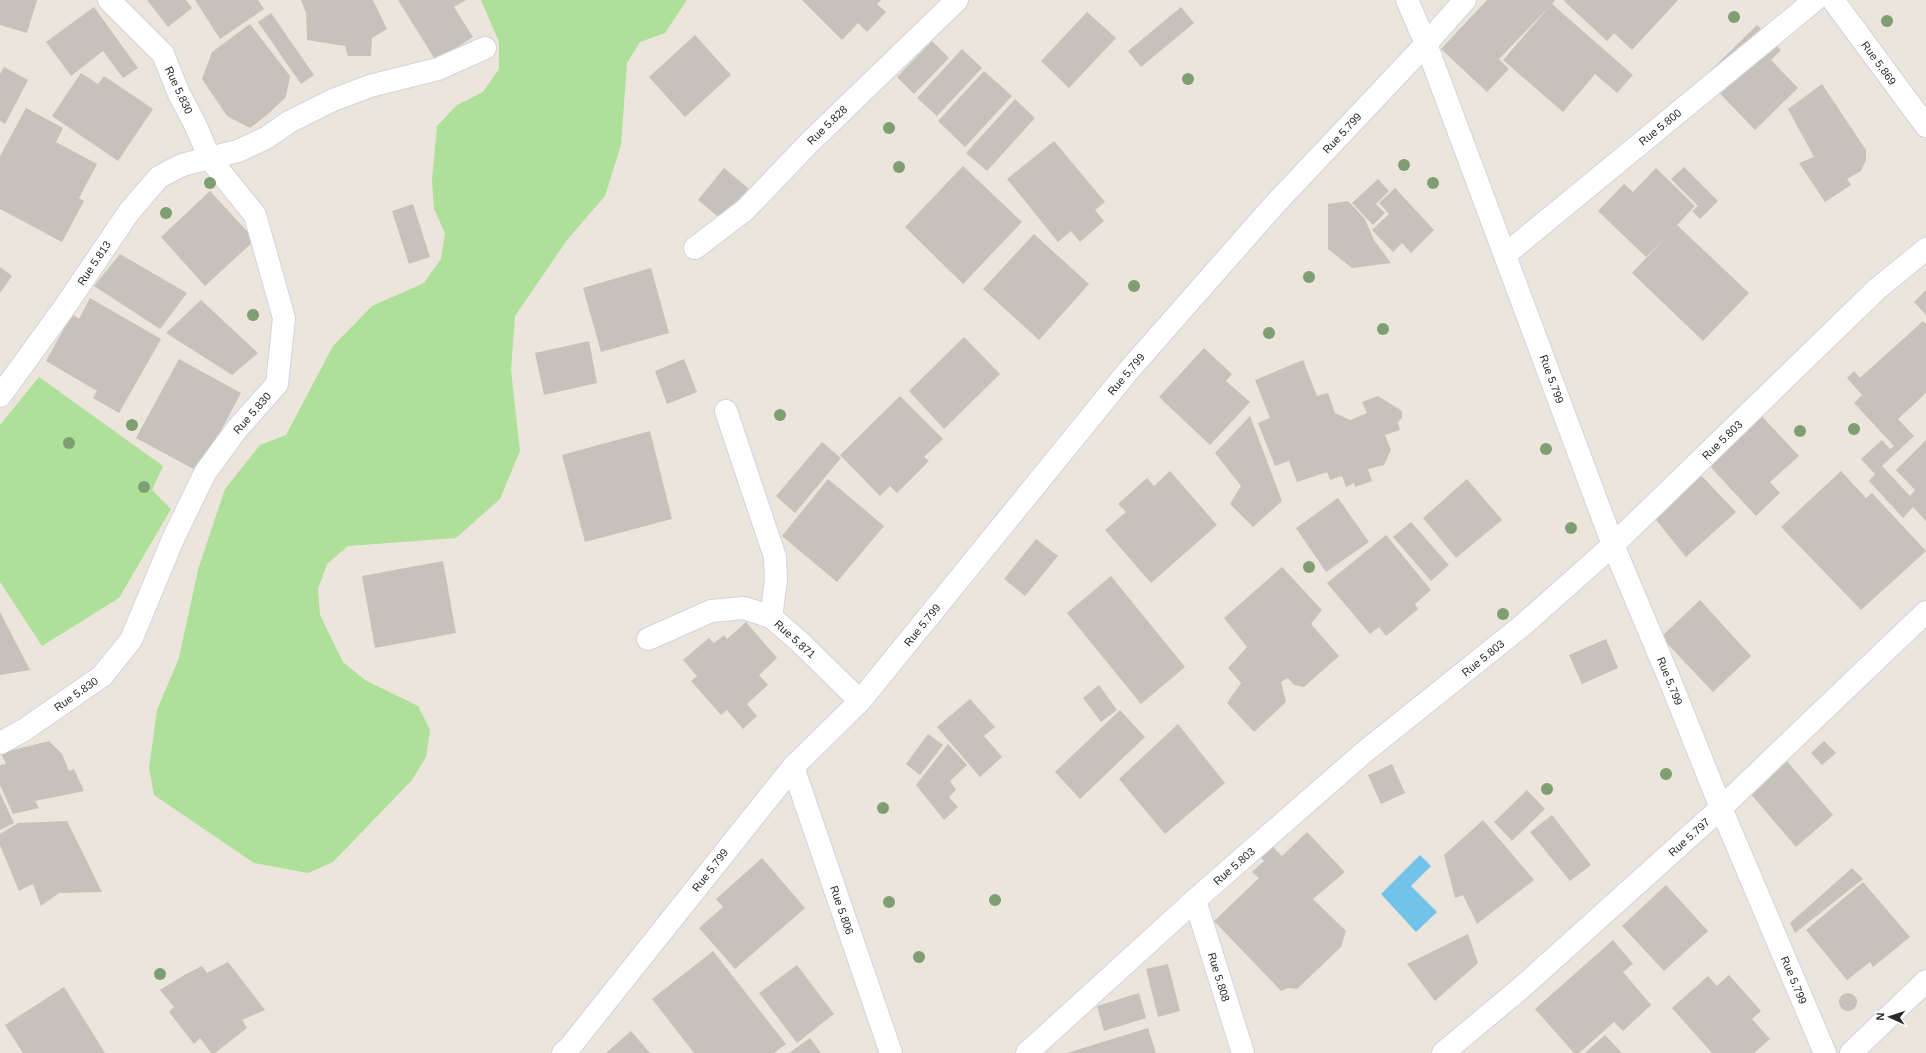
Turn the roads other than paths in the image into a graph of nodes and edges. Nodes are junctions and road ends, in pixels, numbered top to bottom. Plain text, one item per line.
1 (109, 0) edge
2 (957, 0) edge
3 (1407, 0) edge
4 (1465, 0) edge
5 (1814, 0) edge
6 (1833, 0) edge
7 (1426, 44) junction
8 (484, 48) dead end
9 (1926, 126) edge
10 (210, 159) junction
11 (695, 248) dead end
12 (1926, 249) edge
13 (1506, 254) junction
14 (0, 396) edge
15 (726, 411) dead end
16 (1613, 546) junction
17 (1926, 612) edge
18 (771, 617) junction
19 (648, 639) dead end
20 (860, 701) junction
21 (0, 743) edge
22 (793, 766) junction
23 (1721, 808) junction
24 (1195, 900) junction
25 (1926, 982) edge
26 (563, 1053) edge
27 (891, 1053) edge
28 (1027, 1053) edge
29 (1243, 1053) edge
30 (1444, 1053) edge
31 (1825, 1053) edge
32 (1851, 1053) edge

1 - 10 street, Rue 5.830
2 - 11 street, Rue 5.828
3 - 7 street
4 - 7 street
5 - 13 street, Rue 5.800
6 - 9 street, Rue 5.869
7 - 13 street, Rue 5.799
7 - 20 street, Rue 5.799
8 - 10 street, Rue 5.813
10 - 14 street, Rue 5.813
10 - 21 street, Rue 5.830
12 - 16 street, Rue 5.803
13 - 16 street, Rue 5.799
15 - 18 street
16 - 23 street, Rue 5.799
16 - 24 street, Rue 5.803
17 - 23 street, Rue 5.797
18 - 19 street, Rue 5.871
18 - 20 street, Rue 5.871
20 - 22 street, Rue 5.799
22 - 26 street, Rue 5.799
22 - 27 street, Rue 5.806
23 - 30 street, Rue 5.797
23 - 31 street, Rue 5.799
24 - 28 street, Rue 5.803
24 - 29 street, Rue 5.808
25 - 32 street

